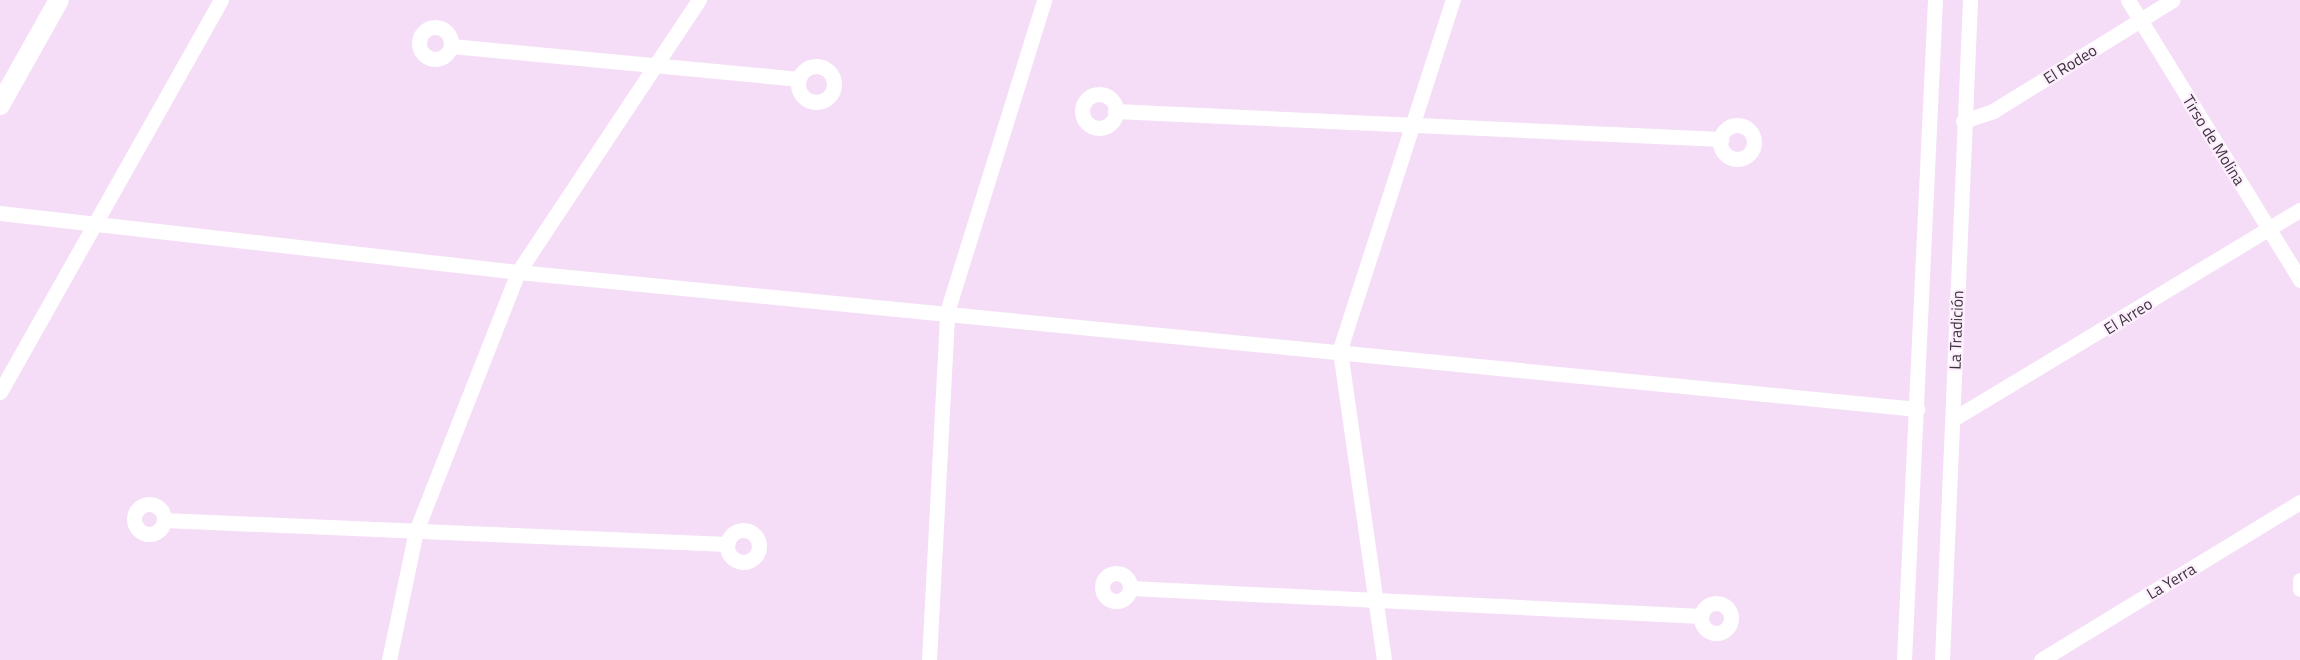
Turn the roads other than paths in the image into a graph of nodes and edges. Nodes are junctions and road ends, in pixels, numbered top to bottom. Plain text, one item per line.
1 (59, 0) edge
2 (221, 0) edge
3 (699, 0) edge
4 (1044, 0) edge
5 (1453, 0) edge
6 (1935, 0) edge
7 (1970, 0) edge
8 (2128, 0) edge
9 (2173, 0) edge
10 (2140, 20) junction
11 (451, 46) dead end
12 (658, 68) junction
13 (798, 80) dead end
14 (0, 105) edge
15 (1115, 111) dead end
16 (1963, 121) junction
17 (1411, 126) junction
18 (1721, 139) dead end
19 (2300, 210) edge
20 (0, 213) edge
21 (92, 227) junction
22 (2269, 229) junction
23 (518, 272) junction
24 (2300, 280) edge
25 (947, 312) junction
26 (1340, 350) junction
27 (0, 392) edge
28 (1917, 409) junction
29 (1953, 419) junction
30 (2300, 502) edge
31 (164, 520) dead end
32 (416, 531) junction
33 (727, 544) dead end
34 (2300, 580) edge
35 (1131, 588) dead end
36 (2300, 589) edge
37 (1375, 598) junction
38 (1701, 616) dead end
39 (389, 660) edge
40 (929, 660) edge
41 (1384, 660) edge
42 (1904, 660) edge
43 (1942, 660) edge
44 (2041, 660) edge

1 - 14 street
2 - 21 street
3 - 12 street
4 - 25 street
5 - 17 street
6 - 28 street
7 - 16 street, La Tradición
8 - 10 street, Tirso de Molina
9 - 10 street, El Rodeo
10 - 16 street, El Rodeo
10 - 22 street, Tirso de Molina
11 - 12 street
12 - 13 street
12 - 23 street
15 - 17 street
16 - 29 street, La Tradición
17 - 18 street
17 - 26 street
19 - 22 street, El Arreo
20 - 21 street
21 - 23 street
21 - 27 street
22 - 24 street, Tirso de Molina
22 - 29 street, El Arreo
23 - 25 street
23 - 32 street
25 - 26 street
25 - 40 street
26 - 28 street
26 - 37 street
28 - 42 street
29 - 43 street, La Tradición
30 - 44 street, La Yerra
31 - 32 street
32 - 33 street
32 - 39 street
34 - 36 street
35 - 37 street
37 - 38 street
37 - 41 street

